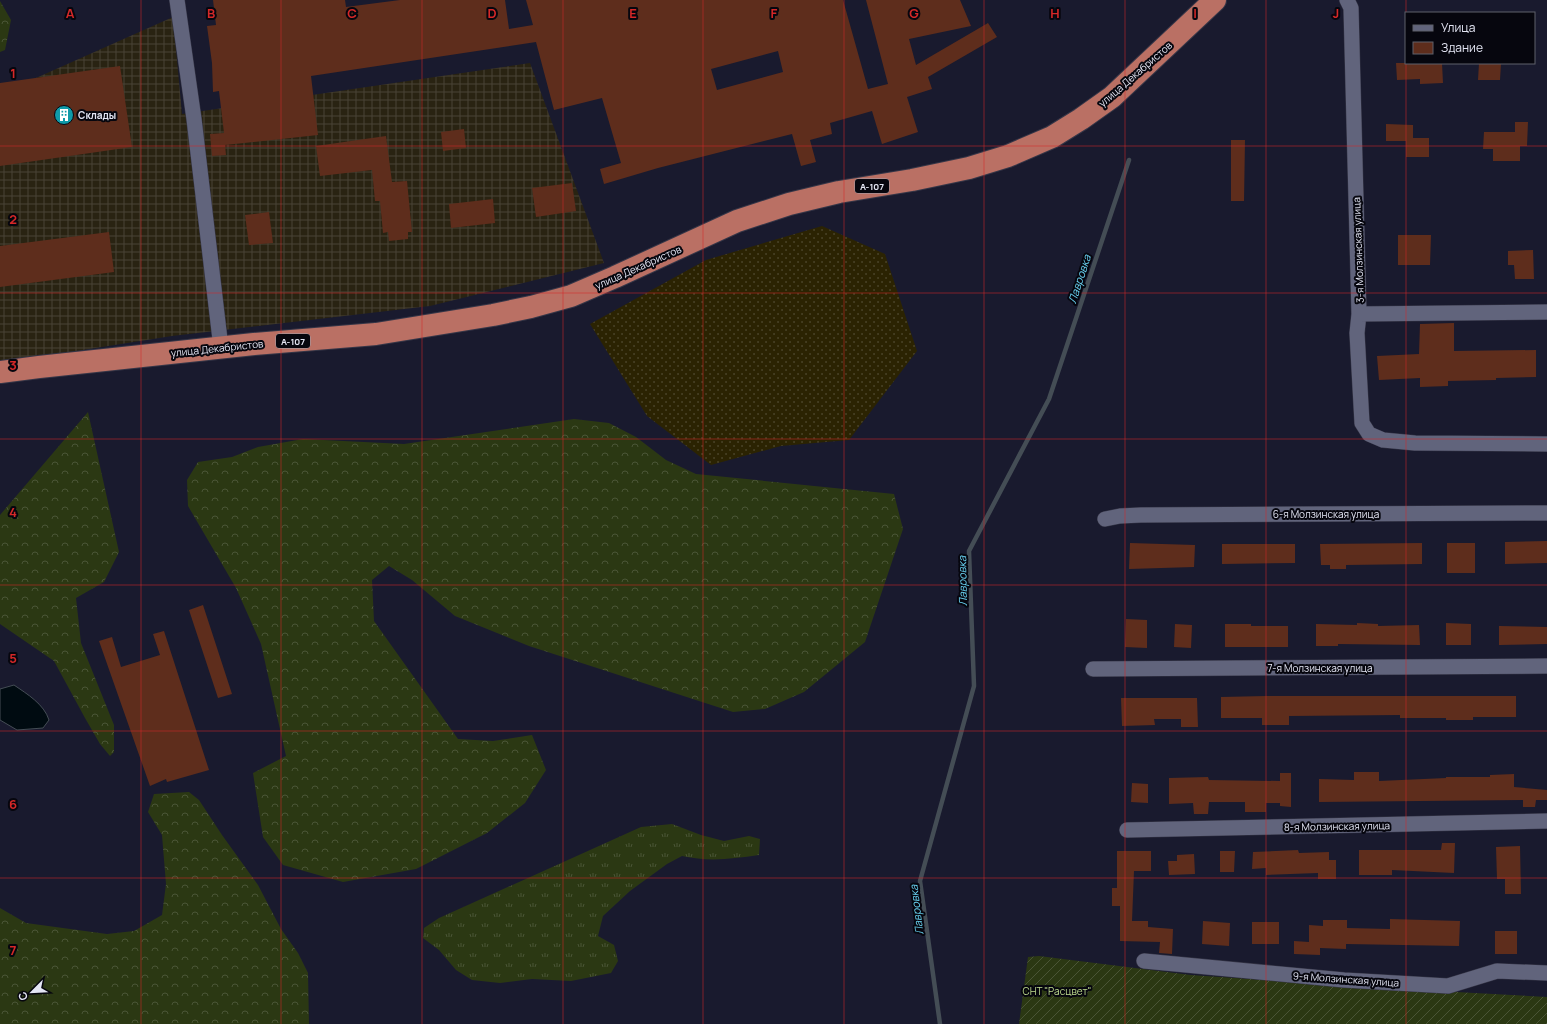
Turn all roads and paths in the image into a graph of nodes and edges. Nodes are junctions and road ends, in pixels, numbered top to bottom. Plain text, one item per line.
1 (178, 0) edge
2 (1215, 0) edge
3 (1347, 0) edge
4 (1547, 312) edge
5 (1359, 314) junction
6 (221, 348) junction
7 (0, 372) edge
8 (1547, 444) edge
9 (1547, 513) edge
10 (1105, 520) dead end
11 (1547, 666) edge
12 (1093, 670) dead end
13 (1547, 821) edge
14 (1127, 830) dead end
15 (1144, 961) dead end
16 (1547, 972) edge

1 - 6 street
2 - 6 highway, улица Декабристов / А-107
3 - 5 street, 3-я Молзинская улица
4 - 5 street, 3-я Молзинская улица
5 - 8 street
6 - 7 highway, улица Декабристов / А-107
9 - 10 street, 6-я Молзинская улица
11 - 12 street, 7-я Молзинская улица
13 - 14 street, 8-я Молзинская улица
15 - 16 street, 9-я Молзинская улица

